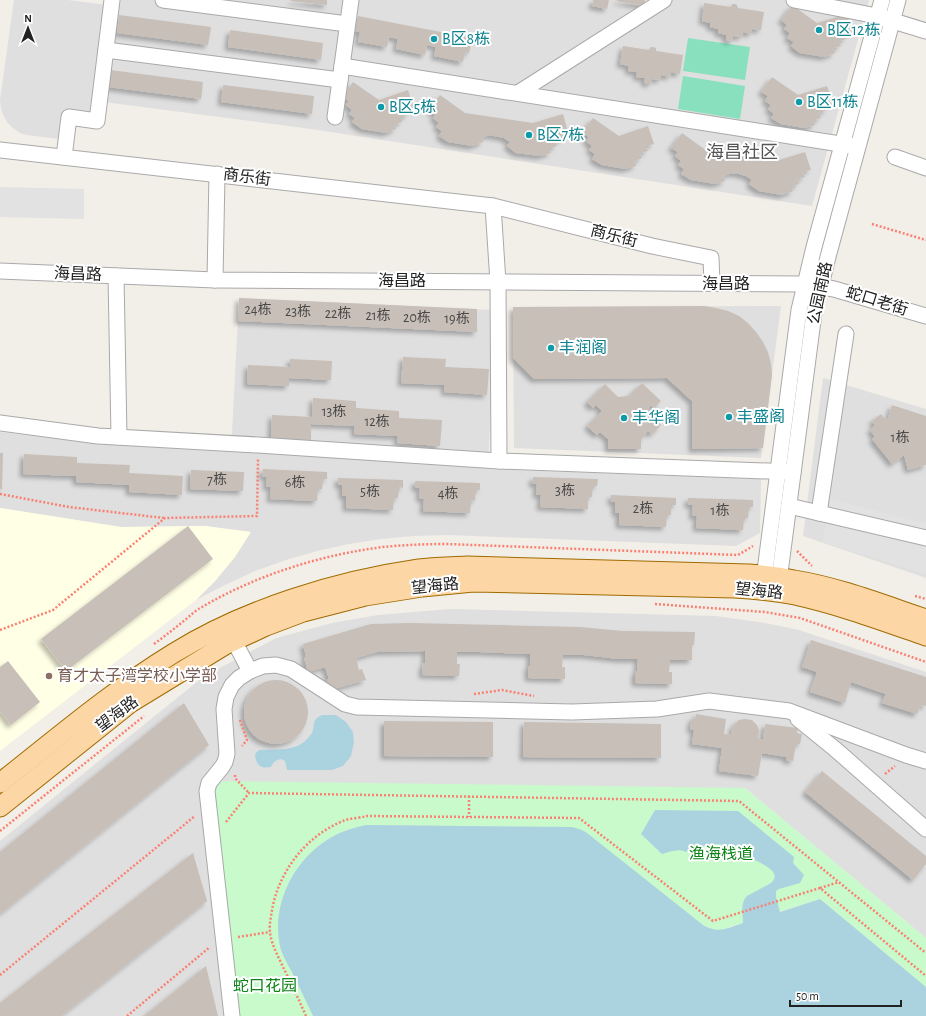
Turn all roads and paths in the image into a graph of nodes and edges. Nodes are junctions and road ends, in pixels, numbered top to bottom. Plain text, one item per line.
1 (112, 0) edge
2 (163, 0) edge
3 (351, 0) edge
4 (664, 0) edge
5 (794, 0) edge
6 (882, 0) edge
7 (898, 0) edge
8 (877, 16) junction
9 (892, 21) junction
10 (347, 24) junction
11 (926, 31) edge
12 (106, 50) junction
13 (341, 73) junction
14 (518, 93) junction
15 (335, 117) dead end
16 (843, 144) junction
17 (858, 147) junction
18 (0, 150) edge
19 (64, 157) junction
20 (895, 157) dead end
21 (926, 168) edge
22 (218, 174) junction
23 (493, 206) junction
24 (872, 224) dead end
25 (926, 240) edge
26 (0, 271) edge
27 (116, 276) junction
28 (215, 280) junction
29 (498, 282) junction
30 (712, 283) junction
31 (805, 284) junction
32 (821, 286) junction
33 (926, 316) edge
34 (846, 334) dead end
35 (0, 423) edge
36 (118, 437) junction
37 (258, 444) junction
38 (499, 461) junction
39 (778, 471) junction
40 (793, 472) junction
41 (0, 494) edge
42 (789, 506) junction
43 (820, 513) junction
44 (165, 518) junction
45 (926, 538) edge
46 (771, 584) junction
47 (654, 604) dead end
48 (926, 619) edge
49 (0, 630) edge
50 (926, 636) edge
51 (234, 641) junction
52 (926, 662) edge
53 (250, 671) junction
54 (789, 711) junction
55 (148, 713) dead end
56 (906, 755) junction
57 (926, 761) edge
58 (235, 771) dead end
59 (0, 783) edge
60 (875, 784) junction
61 (249, 793) junction
62 (469, 796) junction
63 (208, 805) junction
64 (0, 807) edge
65 (469, 817) junction
66 (225, 823) dead end
67 (926, 829) edge
68 (0, 831) edge
69 (839, 882) junction
70 (820, 888) junction
71 (237, 930) dead end
72 (270, 932) junction
73 (230, 937) junction
74 (926, 953) edge
75 (0, 975) edge
76 (926, 976) edge
77 (127, 1016) edge
78 (232, 1016) edge
79 (306, 1016) edge

1 - 12 street
2 - 10 street
3 - 10 street
4 - 14 street
5 - 8 street
6 - 8 street, 公园南路
7 - 9 street, 公园南路
8 - 9 street
8 - 16 street, 公园南路
9 - 11 street
9 - 17 street, 公园南路
10 - 13 street
12 - 13 street
12 - 19 street
13 - 14 street
13 - 15 street
14 - 16 street
16 - 17 street
16 - 31 street, 公园南路
17 - 32 street, 公园南路
18 - 19 street, 商乐街
19 - 22 street, 商乐街
20 - 21 street
22 - 23 street, 商乐街
22 - 28 street
23 - 29 street
23 - 30 street, 商乐街
24 - 25 path
26 - 27 street, 海昌路
27 - 28 street, 海昌路
27 - 36 street
28 - 29 street, 海昌路
29 - 30 street, 海昌路
29 - 38 street
30 - 31 street, 海昌路
31 - 32 street, 蛇口老街
31 - 39 street, 公园南路
32 - 33 street, 蛇口老街
32 - 40 street, 公园南路
34 - 43 street
35 - 36 street
36 - 37 street
37 - 38 street
37 - 44 path
38 - 39 street
39 - 40 street
39 - 46 street, 公园南路
40 - 42 street, 公园南路
41 - 44 path
42 - 43 street
42 - 46 street, 公园南路
43 - 45 street
44 - 49 path
46 - 48 main road, 望海路
46 - 50 main road, 望海路
46 - 51 main road, 望海路
46 - 59 main road, 望海路
47 - 52 path
51 - 53 street
51 - 64 main road, 望海路
53 - 54 street
53 - 63 street
54 - 56 street
54 - 60 street
55 - 68 path
56 - 57 street
56 - 60 path
58 - 61 path
60 - 67 street
61 - 62 path
61 - 66 path
62 - 65 path
62 - 69 path
63 - 73 street
63 - 75 path
65 - 70 path
65 - 72 path
69 - 70 path
69 - 74 path
70 - 76 path
71 - 73 path
72 - 73 path
72 - 79 path
73 - 77 path
73 - 78 street

